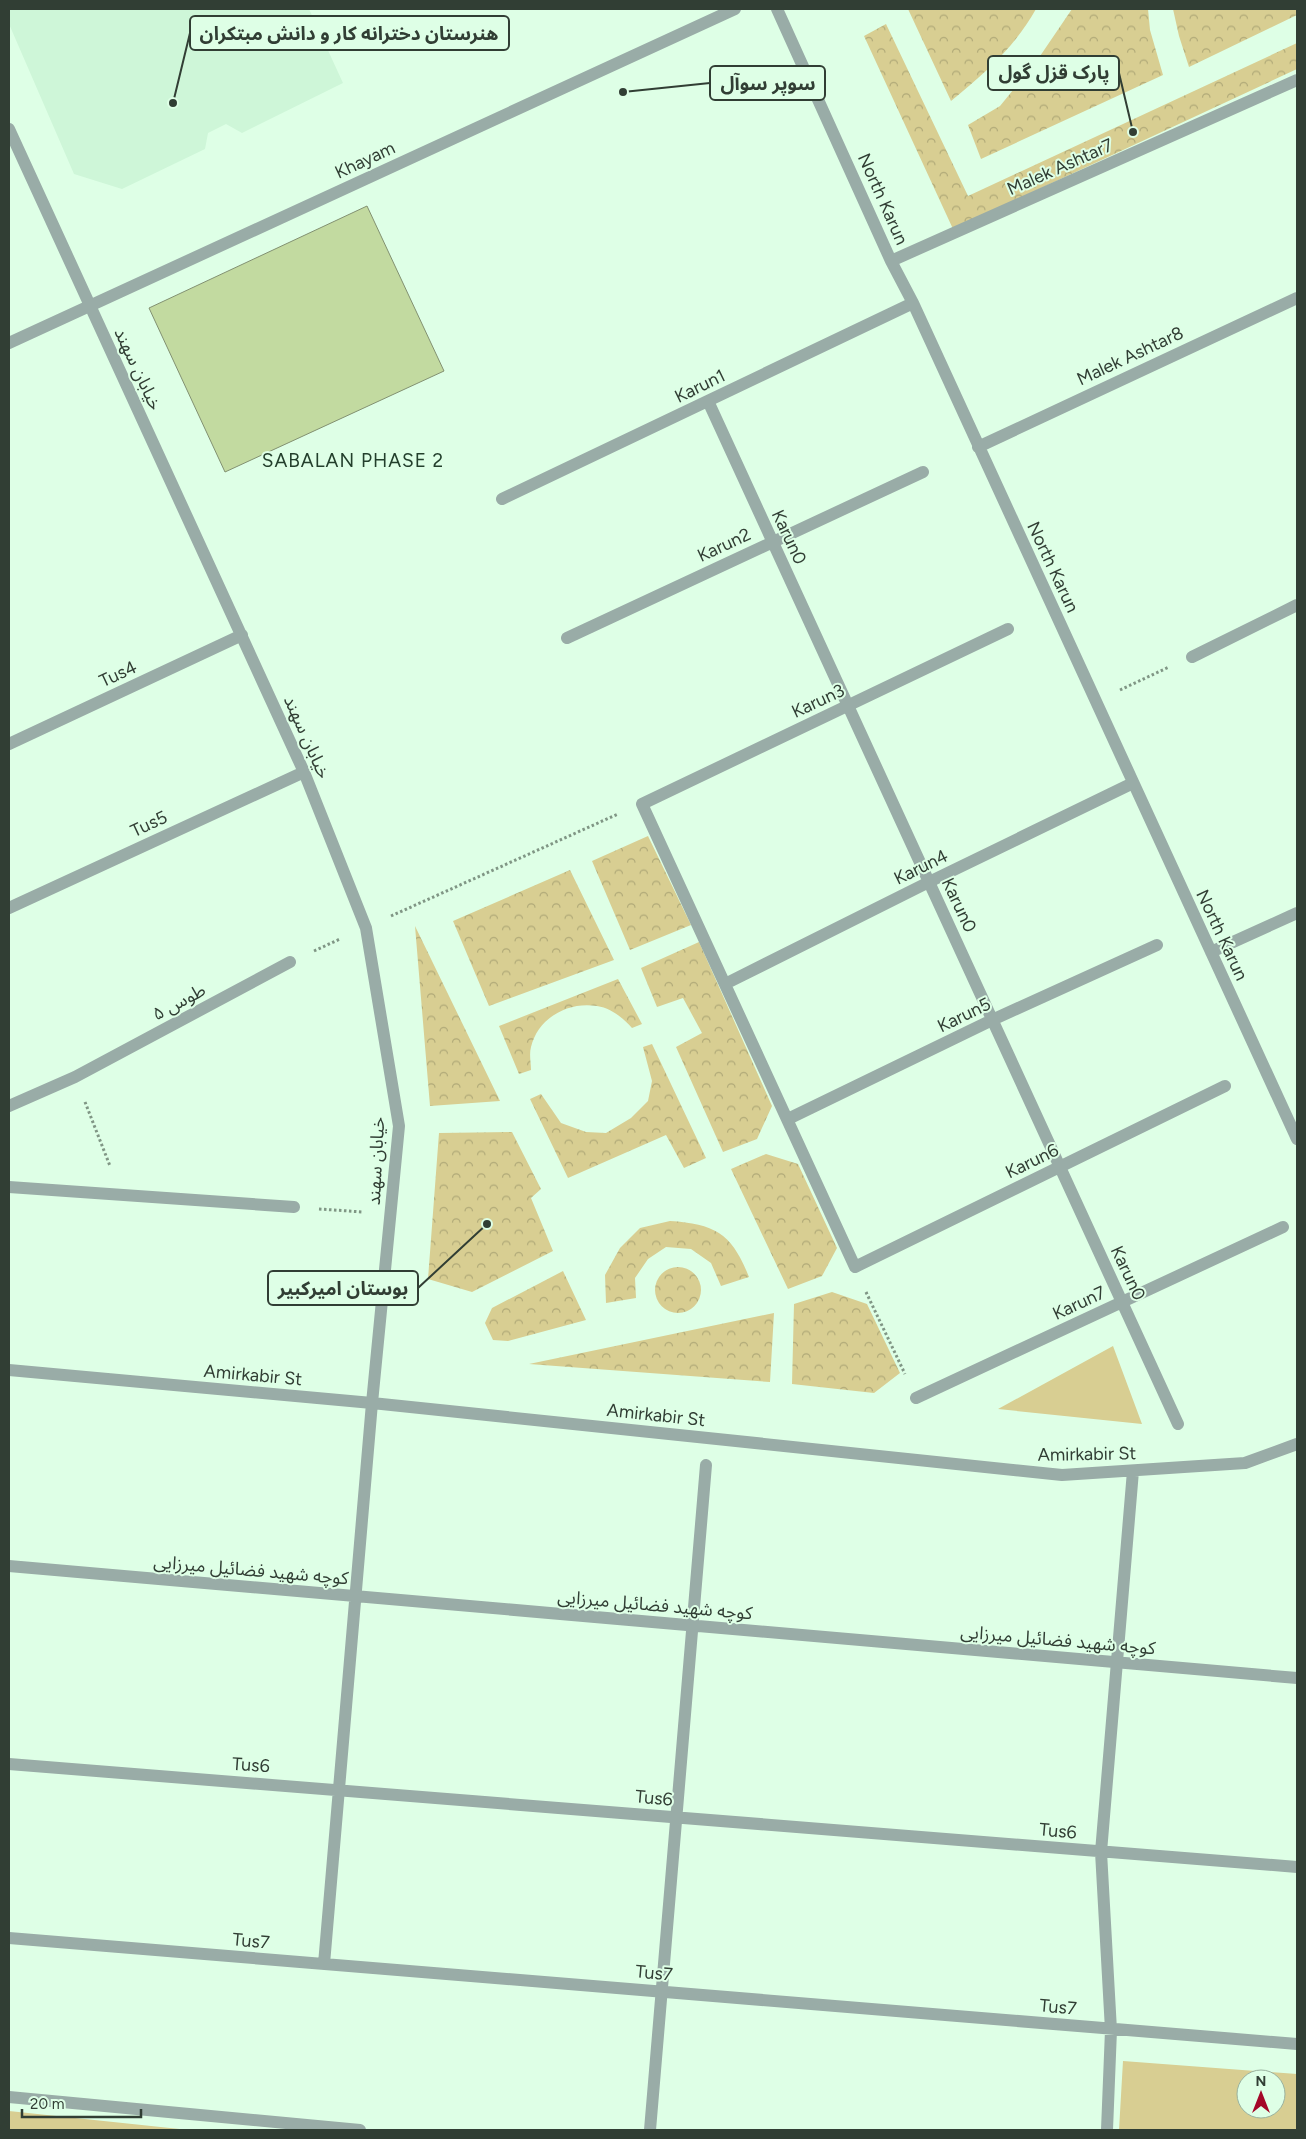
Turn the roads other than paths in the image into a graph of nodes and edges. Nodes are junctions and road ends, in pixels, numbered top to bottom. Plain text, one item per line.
1 (735, 9) edge
2 (777, 9) edge
3 (1297, 80) edge
4 (9, 128) edge
5 (891, 261) junction
6 (1297, 298) edge
7 (913, 303) junction
8 (90, 305) junction
9 (9, 343) edge
10 (708, 401) junction
11 (978, 446) junction
12 (923, 472) dead end
13 (502, 499) dead end
14 (772, 542) junction
15 (1297, 605) edge
16 (1008, 630) dead end
17 (242, 635) junction
18 (567, 638) dead end
19 (1192, 656) road end
20 (848, 706) junction
21 (9, 744) edge
22 (304, 772) junction
23 (1134, 783) junction
24 (929, 882) junction
25 (9, 908) edge
26 (1297, 913) edge
27 (1157, 945) dead end
28 (1211, 952) junction
29 (290, 962) road end
30 (725, 984) junction
31 (992, 1020) junction
32 (1225, 1086) dead end
33 (9, 1106) edge
34 (788, 1120) junction
35 (1297, 1139) edge
36 (1060, 1167) junction
37 (9, 1187) edge
38 (294, 1207) road end
39 (1284, 1227) dead end
40 (1122, 1302) junction
41 (9, 1370) edge
42 (916, 1398) road end
43 (372, 1403) junction
44 (1178, 1424) dead end
45 (1297, 1444) edge
46 (706, 1465) dead end
47 (1133, 1471) junction
48 (9, 1566) edge
49 (356, 1596) junction
50 (692, 1625) junction
51 (1117, 1662) junction
52 (1297, 1678) edge
53 (9, 1764) edge
54 (339, 1789) junction
55 (676, 1817) junction
56 (1101, 1852) junction
57 (1297, 1867) edge
58 (9, 1938) edge
59 (324, 1964) junction
60 (662, 1991) junction
61 (1111, 2030) junction
62 (1297, 2044) edge
63 (9, 2097) edge
64 (360, 2130) edge
65 (650, 2130) edge
66 (1107, 2130) edge

1 - 8 street, Khayam
2 - 5 street, North Karun
3 - 5 street, Malek Ashtar7
4 - 8 street, خیابان سهند
5 - 7 street, North Karun
6 - 11 street, Malek Ashtar8
7 - 10 street, Karun1
7 - 11 street, North Karun
8 - 9 street, Khayam
8 - 17 street, خیابان سهند
10 - 13 street, Karun1
10 - 14 street, Karun0
11 - 23 street, North Karun
12 - 14 street, Karun2
14 - 18 street, Karun2
14 - 20 street, Karun0
15 - 19 street
16 - 20 street, Karun3
17 - 21 street, Tus4
17 - 22 street, خیابان سهند
20 - 24 street, Karun0
20 - 30 street, Karun3
22 - 25 street, Tus5
22 - 43 street, خیابان سهند
23 - 24 street, Karun4
23 - 28 street, North Karun
24 - 30 street, Karun4
24 - 31 street, Karun0
26 - 28 street
27 - 31 street, Karun5
28 - 35 street, North Karun
29 - 33 street, طوس ۵
30 - 34 street
31 - 34 street, Karun5
31 - 36 street, Karun0
32 - 36 street, Karun6
34 - 36 street, Karun6
36 - 40 street, Karun0
37 - 38 street
39 - 40 street, Karun7
40 - 42 street, Karun7
40 - 44 street, Karun0
41 - 43 street, Amirkabir St
43 - 47 street, Amirkabir St
43 - 49 street, خیابان سهند
45 - 47 street, Amirkabir St
46 - 50 street
47 - 51 street
48 - 49 street, کوچه شهید فضائیل میرزایی
49 - 50 street, کوچه شهید فضائیل میرزایی
49 - 54 street, خیابان سهند
50 - 51 street, کوچه شهید فضائیل میرزایی
50 - 55 street
51 - 52 street, کوچه شهید فضائیل میرزایی
51 - 56 street
53 - 54 street, Tus6
54 - 55 street, Tus6
54 - 59 street, خیابان سهند
55 - 56 street, Tus6
55 - 60 street
56 - 57 street, Tus6
56 - 61 street
58 - 59 street, Tus7
59 - 60 street, Tus7
60 - 61 street, Tus7
60 - 65 street
61 - 62 street, Tus7
61 - 66 street
63 - 64 street

